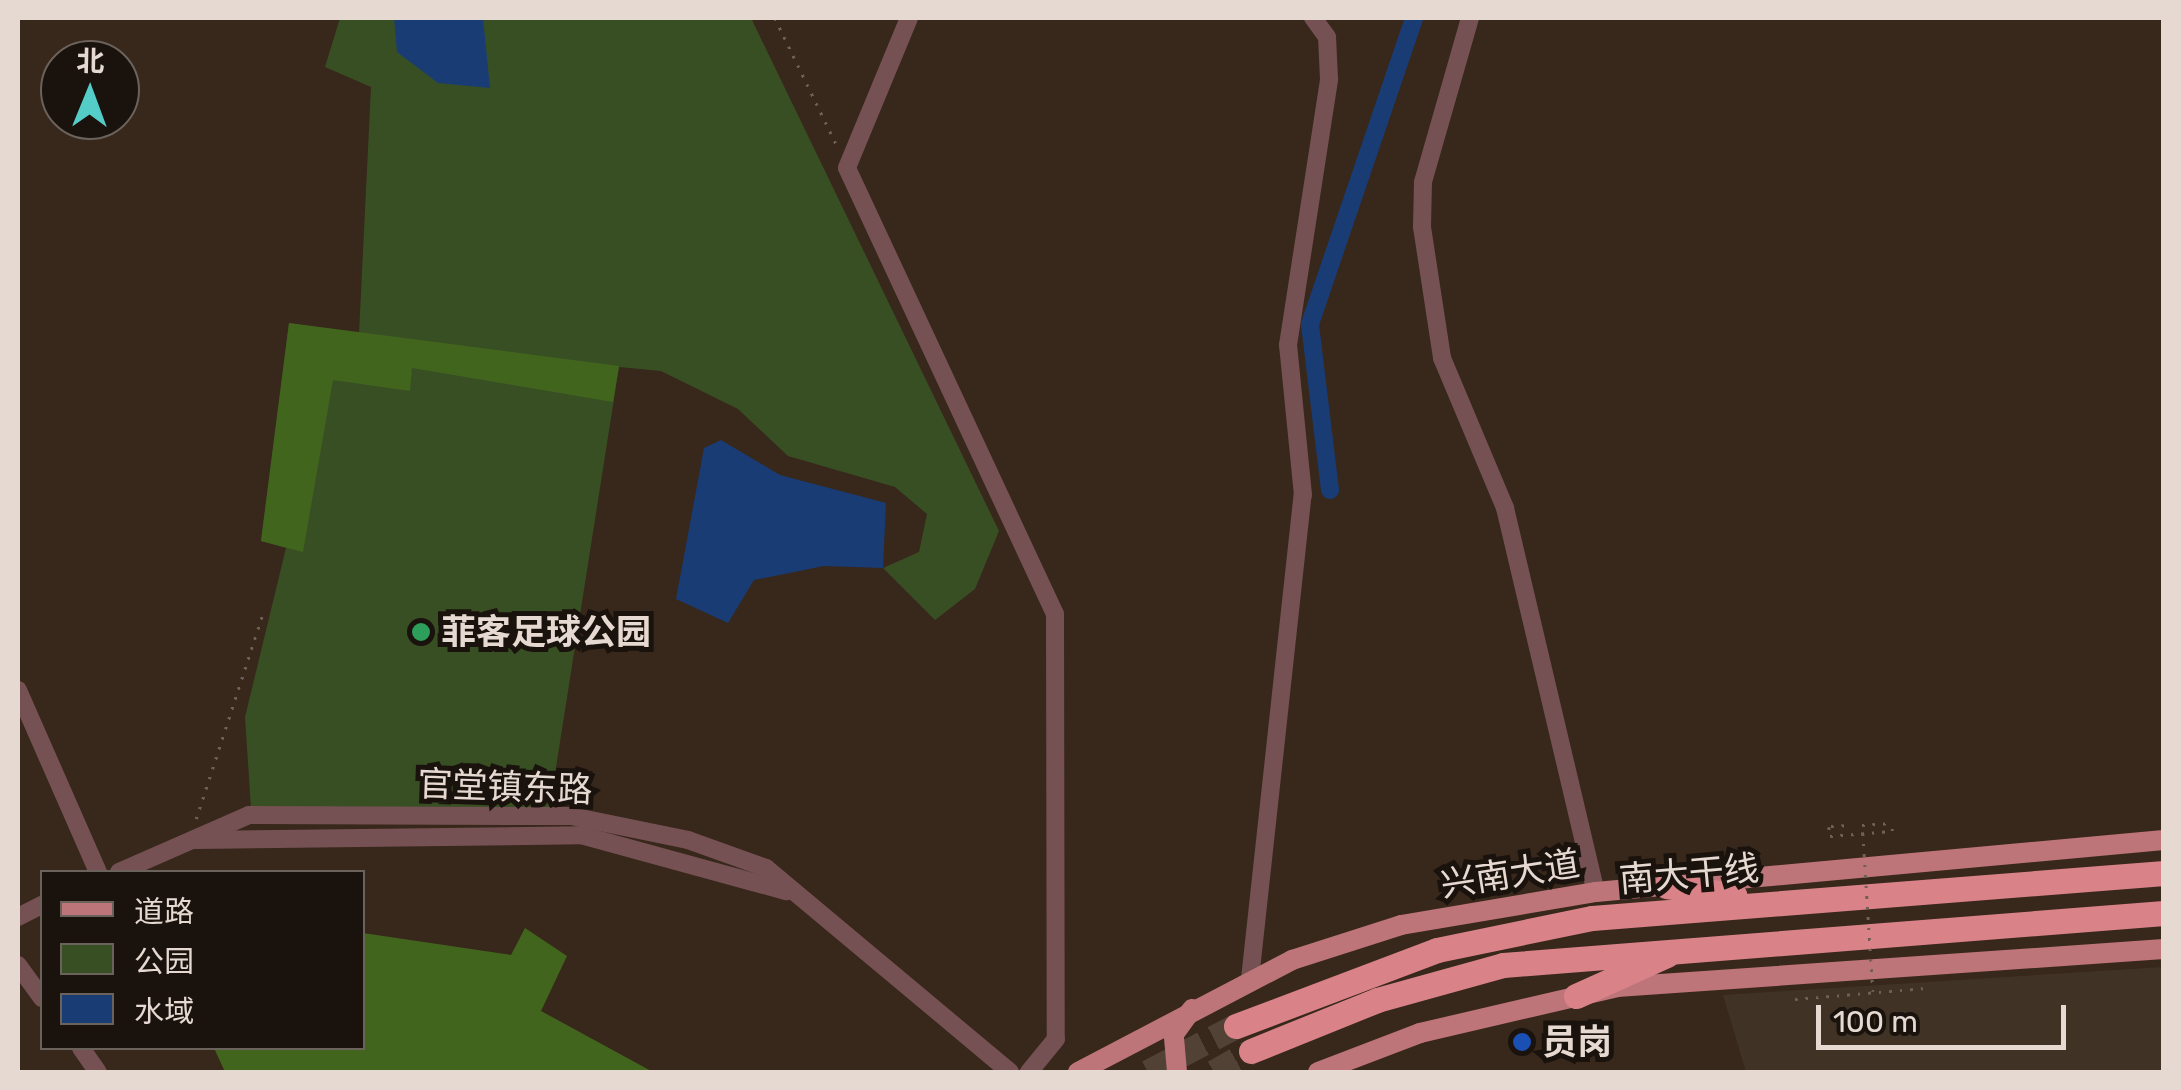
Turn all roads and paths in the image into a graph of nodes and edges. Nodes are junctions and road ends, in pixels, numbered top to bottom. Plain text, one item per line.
1 (775, 18) edge
2 (909, 18) edge
3 (1313, 18) edge
4 (1470, 18) edge
5 (847, 168) junction
6 (264, 610) dead end
7 (18, 690) edge
8 (1852, 825) dead end
9 (1862, 825) dead end
10 (1863, 833) junction
11 (195, 840) junction
12 (2164, 840) edge
13 (97, 870) edge
14 (124, 870) edge
15 (2164, 873) edge
16 (1666, 886) junction
17 (1596, 892) junction
18 (1784, 902) junction
19 (2164, 913) edge
20 (1685, 947) junction
21 (2164, 948) edge
22 (18, 966) edge
23 (1250, 979) junction
24 (1925, 988) dead end
25 (1873, 992) junction
26 (40, 995) edge
27 (1576, 996) junction
28 (1795, 999) dead end
29 (1193, 1007) junction
30 (1236, 1026) tunnel mouth
31 (83, 1050) edge
32 (1252, 1051) tunnel mouth
33 (98, 1072) edge
34 (1010, 1072) edge
35 (1029, 1072) edge
36 (1078, 1072) edge
37 (1178, 1072) edge
38 (1318, 1072) edge

1 - 5 path
2 - 5 street
3 - 23 street
4 - 17 street
5 - 35 street
6 - 11 path
7 - 13 street
8 - 10 path
9 - 10 path
10 - 25 path, bridge
11 - 14 street, 官堂镇东路
11 - 34 street, 官堂镇东路
12 - 16 main road, 兴南大道
15 - 18 highway, 南大干线
16 - 17 main road, 兴南大道
16 - 18 highway
17 - 23 main road, 兴南大道
18 - 30 highway, 南大干线
19 - 20 highway, 南大干线
20 - 27 highway
20 - 32 highway, 南大干线
21 - 27 main road
22 - 26 street
23 - 29 main road, 兴南大道
24 - 25 path
25 - 28 path
27 - 38 main road
29 - 36 main road, 兴南大道
29 - 37 main road
31 - 33 street

